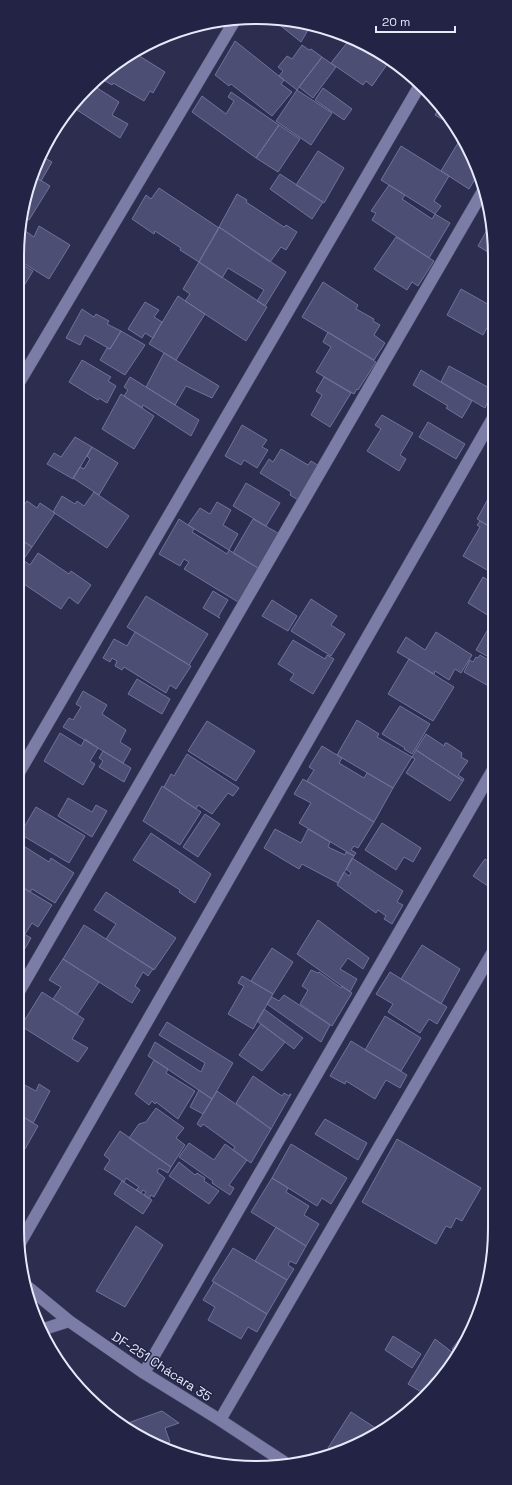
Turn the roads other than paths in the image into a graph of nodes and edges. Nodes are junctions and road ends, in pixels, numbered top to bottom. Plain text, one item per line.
1 (232, 25) edge
2 (417, 90) edge
3 (480, 196) edge
4 (24, 374) edge
5 (488, 427) edge
6 (24, 764) edge
7 (488, 778) edge
8 (488, 960) edge
9 (24, 983) edge
10 (24, 1236) edge
11 (33, 1291) edge
12 (69, 1321) junction
13 (46, 1328) edge
14 (144, 1374) junction
15 (220, 1420) junction
16 (281, 1460) edge

1 - 4 street
2 - 6 street
3 - 9 street
5 - 10 street
7 - 14 street
8 - 15 street
11 - 12 street, DF-251 Chácara 35
12 - 13 street
12 - 14 street, DF-251 Chácara 35
14 - 15 street, DF-251 Chácara 35
15 - 16 street, DF-251 Chácara 35

